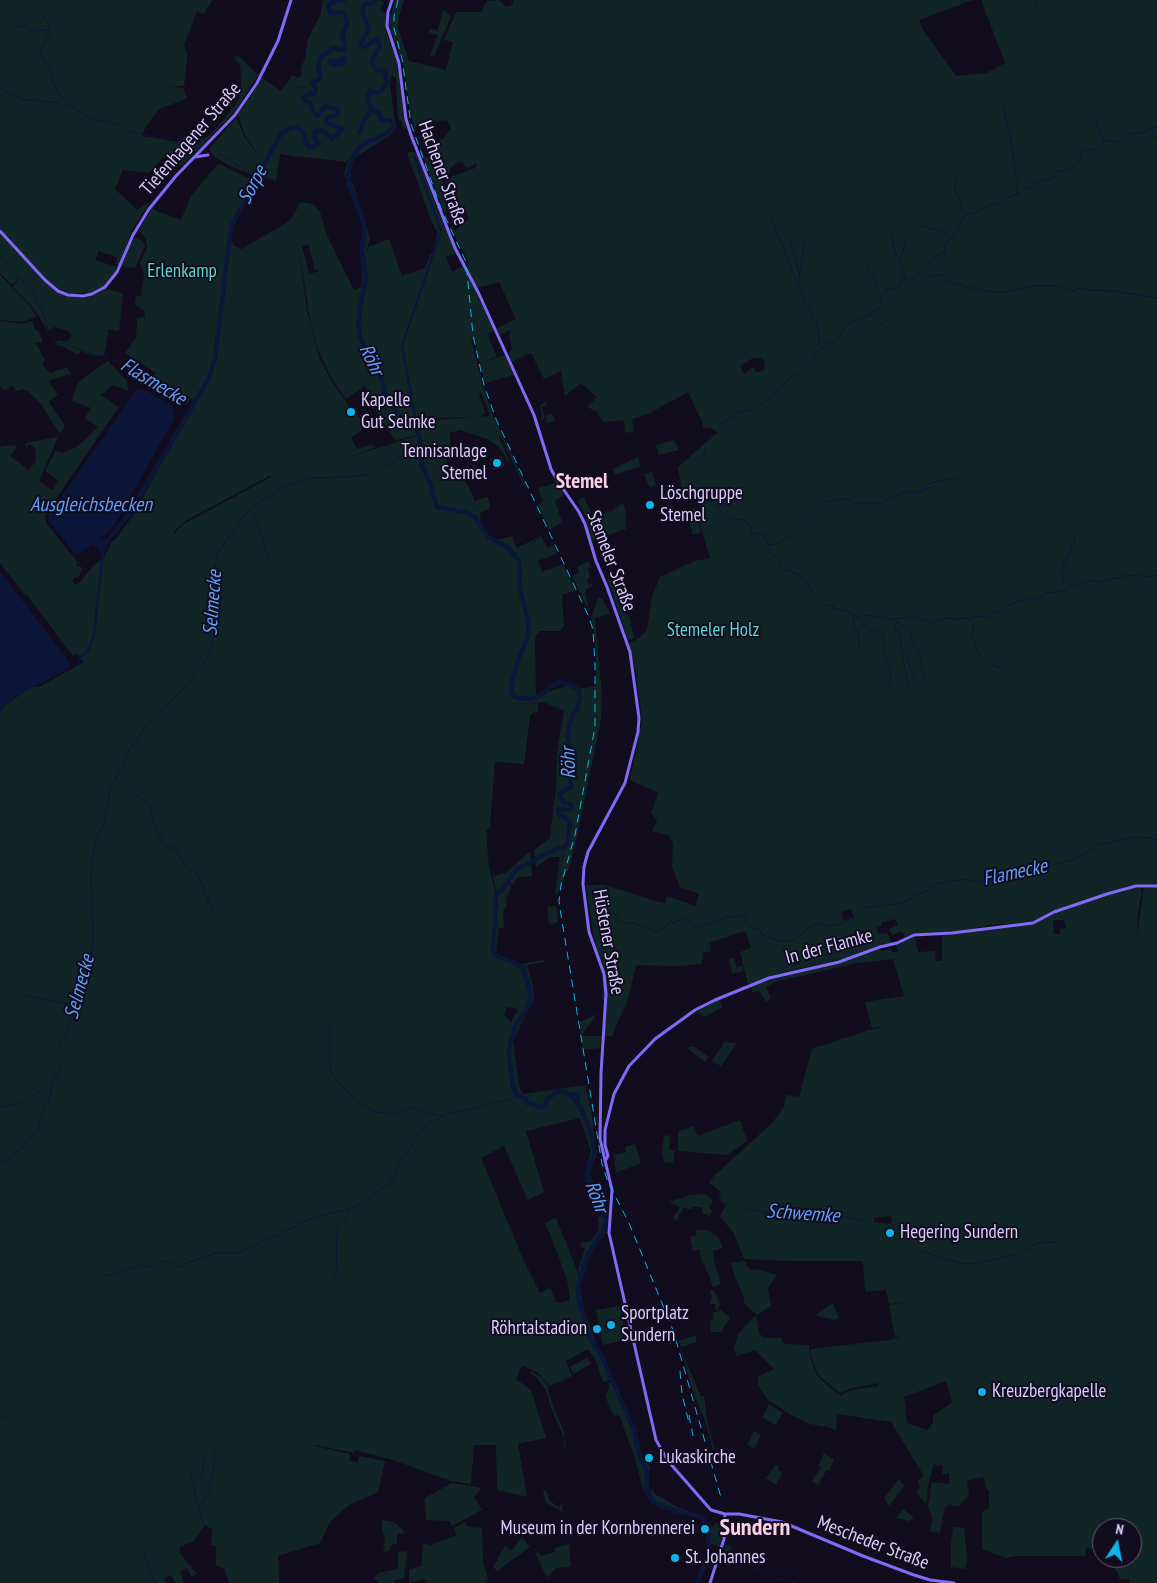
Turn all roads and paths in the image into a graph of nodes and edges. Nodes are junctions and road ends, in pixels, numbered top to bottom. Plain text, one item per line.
1 (291, 0) edge
2 (392, 0) edge
3 (208, 155) dead end
4 (195, 158) junction
5 (0, 231) edge
6 (491, 320) joint
7 (629, 768) joint
8 (1157, 886) edge
9 (605, 1161) junction
10 (700, 1499) joint
11 (725, 1514) junction
12 (710, 1583) edge
13 (954, 1583) edge

1 - 4 main road, Tiefenhagener Straße
2 - 6 main road, Hachener Straße
3 - 4 main road
4 - 5 main road, Tiefenhagener Straße
6 - 7 main road, Stemeler Straße
7 - 9 main road, Hüstener Straße
8 - 9 main road, In der Flamke
9 - 10 main road, Hüstener Straße
10 - 11 main road, Mescheder Straße
11 - 12 main road
11 - 13 main road, Mescheder Straße

